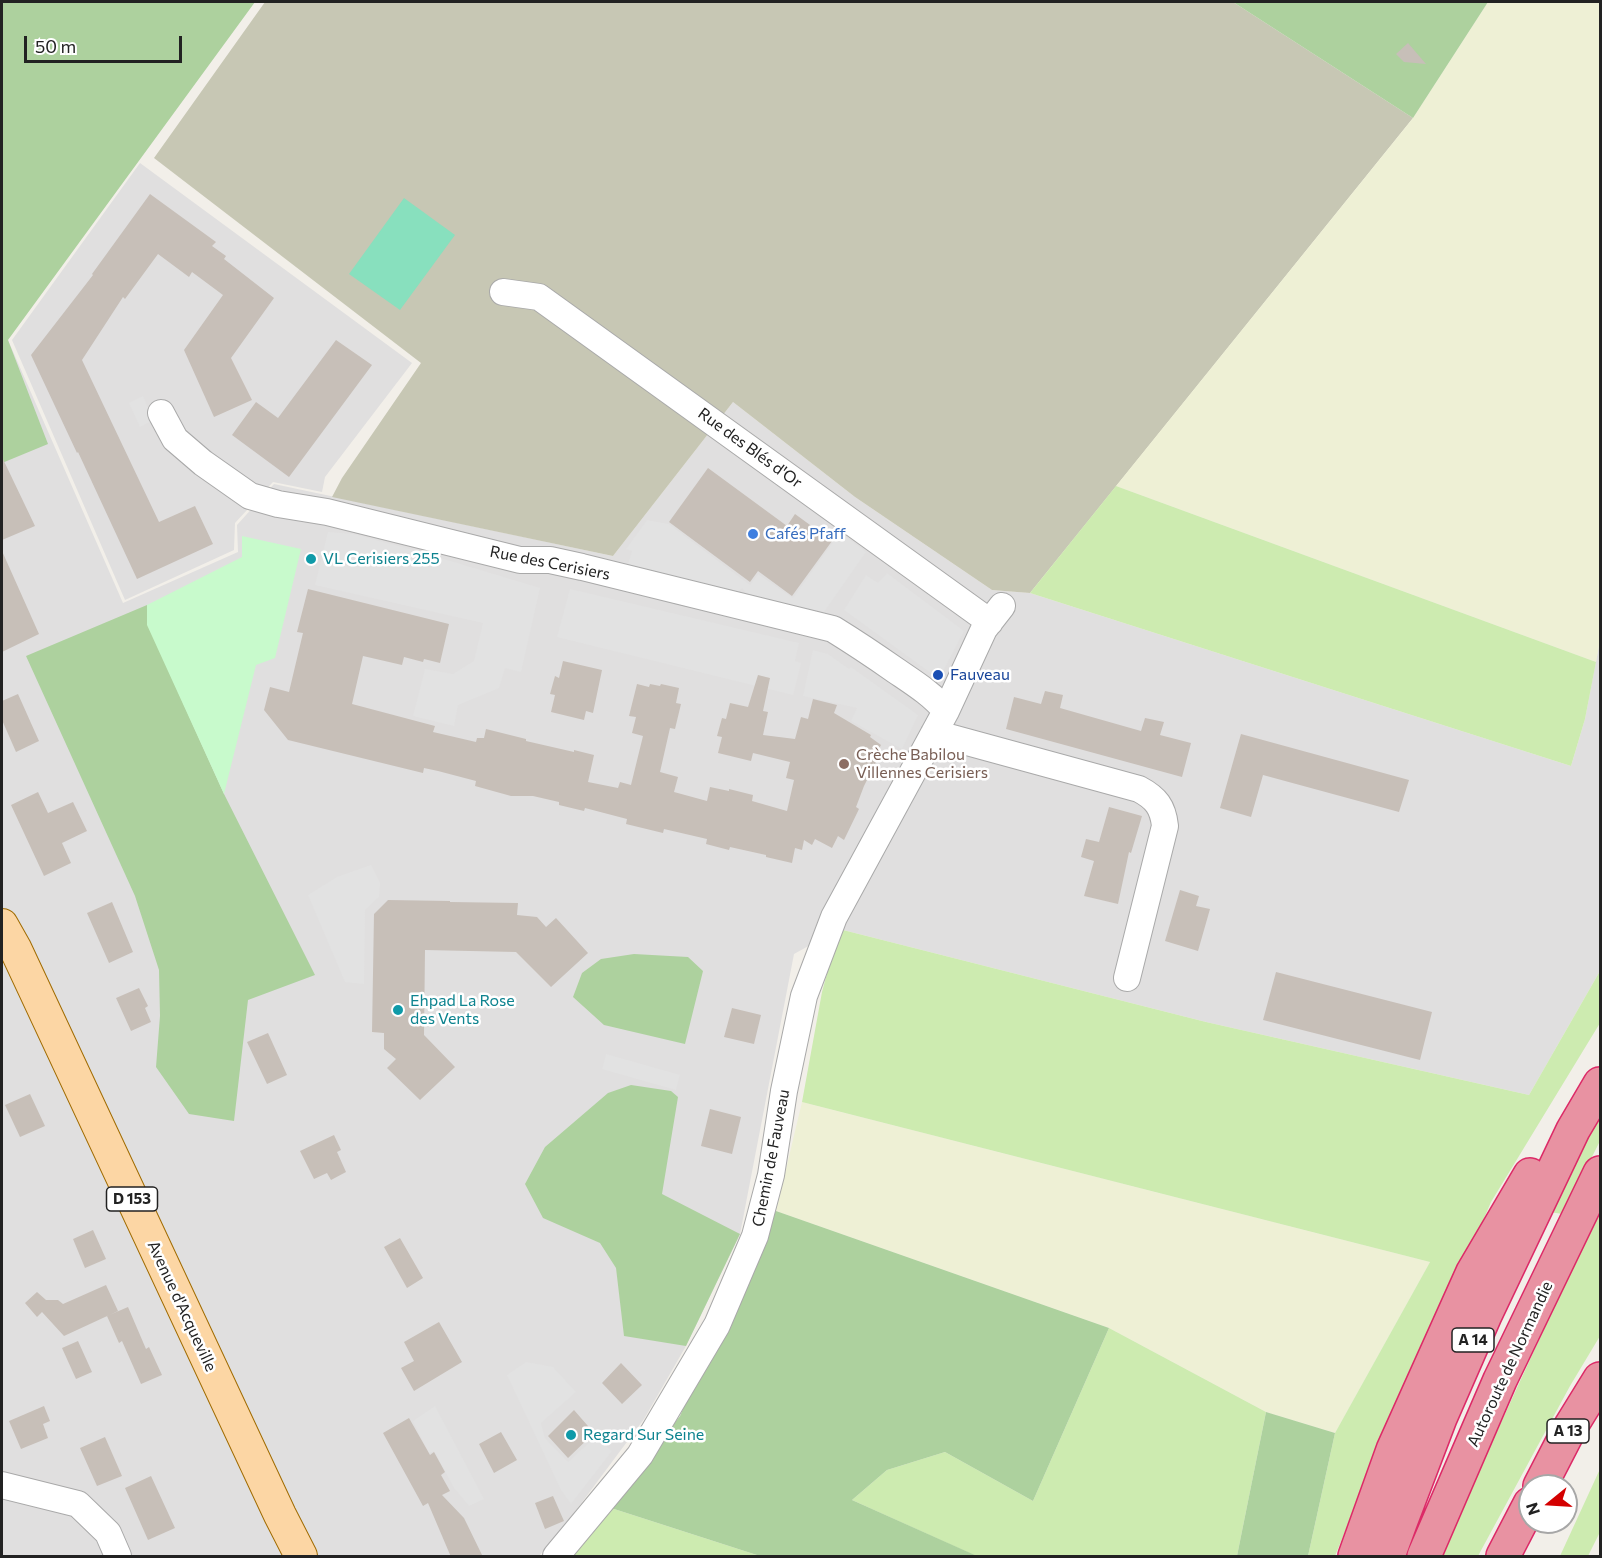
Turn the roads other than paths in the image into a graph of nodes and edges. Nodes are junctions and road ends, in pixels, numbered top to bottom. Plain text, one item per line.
1 (503, 292) dead end
2 (160, 413) dead end
3 (996, 614) joint
4 (946, 711) junction
5 (934, 733) junction
6 (2, 909) edge
7 (8, 937) edge
8 (1127, 978) dead end
9 (1600, 1084) edge
10 (1572, 1130) junction
11 (1600, 1173) edge
12 (1600, 1379) edge
13 (1546, 1474) edge
14 (2, 1485) edge
15 (1518, 1528) edge
16 (118, 1557) edge
17 (301, 1557) edge
18 (556, 1557) edge
19 (1355, 1557) edge
20 (1388, 1557) edge
21 (1424, 1557) edge
22 (1503, 1557) edge

1 - 3 street, Rue des Blés d'Or
2 - 4 street, Rue des Cerisiers
3 - 4 street, Chemin de Fauveau
4 - 5 street, Chemin de Fauveau
5 - 8 street
5 - 18 street, Chemin de Fauveau
6 - 7 main road, D 153
7 - 17 main road, Avenue d'Acqueville / D 153
9 - 10 highway, A 14
10 - 19 highway
10 - 20 highway, A 14
11 - 21 highway, Autoroute de Normandie
12 - 13 highway, A 13
14 - 16 street
15 - 22 highway

